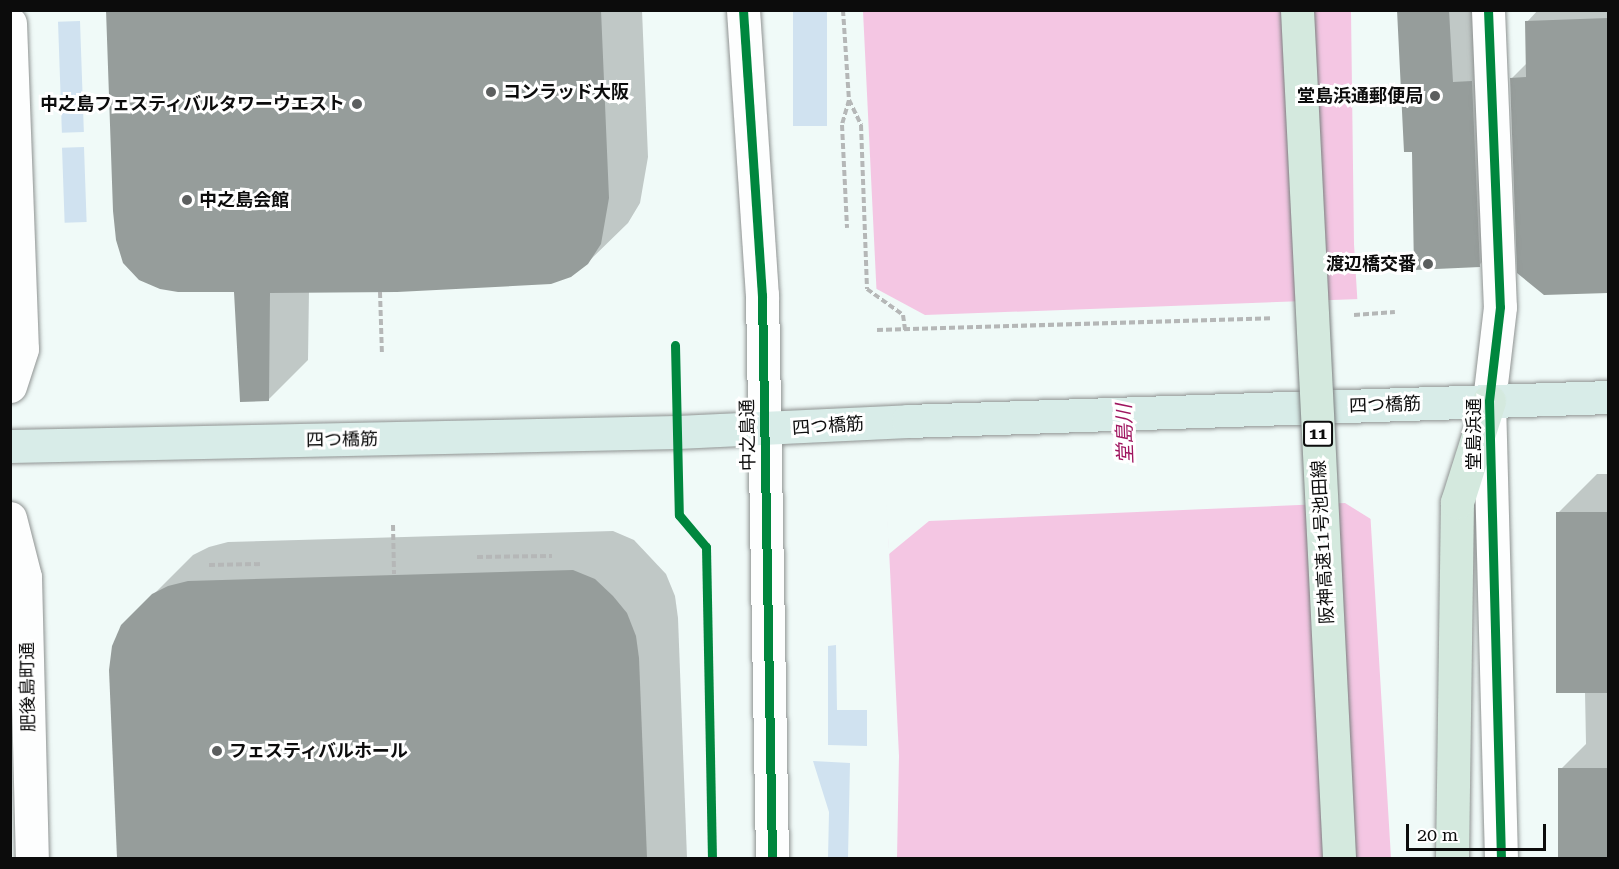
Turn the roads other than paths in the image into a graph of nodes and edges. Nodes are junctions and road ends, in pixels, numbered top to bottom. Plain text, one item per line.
1 (744, 10) edge
2 (1297, 10) edge
3 (1488, 10) edge
4 (10, 23) edge
5 (10, 386) edge
6 (1608, 398) edge
7 (1490, 401) junction
8 (764, 430) junction
9 (10, 446) edge
10 (10, 518) edge
11 (32, 858) edge
12 (772, 858) edge
13 (1339, 858) edge
14 (1452, 858) edge
15 (1501, 858) edge

1 - 8 street, 中之島通
2 - 13 highway, 阪神高速11号池田線 / 11, bridge
3 - 7 street, 堂島浜通
4 - 5 street
6 - 7 main road, 四つ橋筋
7 - 8 main road, 四つ橋筋
7 - 14 highway
7 - 15 street, 堂島浜通
8 - 9 main road, 四つ橋筋
8 - 12 street, 中之島通
10 - 11 street, 肥後島町通

